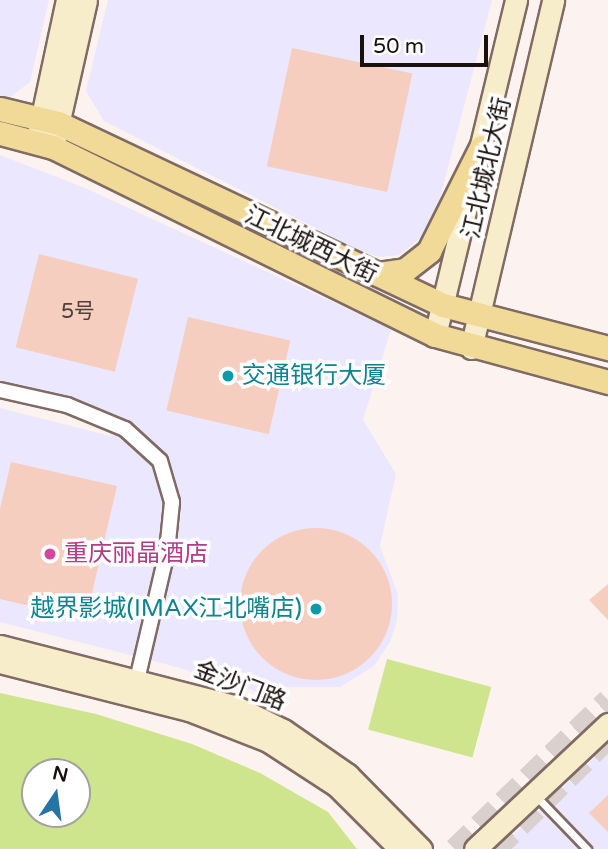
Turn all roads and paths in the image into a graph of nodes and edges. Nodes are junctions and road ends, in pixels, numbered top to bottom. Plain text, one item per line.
1 (67, 0) edge
2 (86, 0) edge
3 (516, 0) edge
4 (553, 0) edge
5 (0, 109) edge
6 (50, 121) junction
7 (0, 133) edge
8 (45, 144) junction
9 (481, 147) junction
10 (378, 274) junction
11 (443, 305) junction
12 (479, 316) junction
13 (435, 335) junction
14 (471, 348) junction
15 (608, 348) edge
16 (608, 382) edge
17 (0, 390) edge
18 (0, 646) edge
19 (0, 662) edge
20 (135, 687) junction
21 (608, 724) edge
22 (533, 793) junction
23 (400, 849) edge
24 (421, 849) edge
25 (475, 849) edge
26 (587, 849) edge

1 - 6 street
2 - 6 street
3 - 9 street, 江北城北大街
4 - 12 street, 江北城北大街
5 - 6 main road, 江北城西大街
6 - 8 street
6 - 10 main road, 江北城西大街
7 - 8 main road, 江北城西大街
8 - 13 main road, 江北城西大街
9 - 10 main road
9 - 11 street, 江北城北大街
10 - 11 main road, 江北城西大街
11 - 12 main road, 江北城西大街
11 - 13 street, 江北城北大街
12 - 14 street, 江北城北大街
12 - 15 main road, 江北城西大街
13 - 14 main road, 江北城西大街
14 - 16 main road, 江北城西大街
17 - 20 street
18 - 20 street, 金沙门路
19 - 20 street, 金沙门路
20 - 23 street, 金沙门路
20 - 24 street, 金沙门路
21 - 22 street
22 - 25 street
22 - 26 lane

